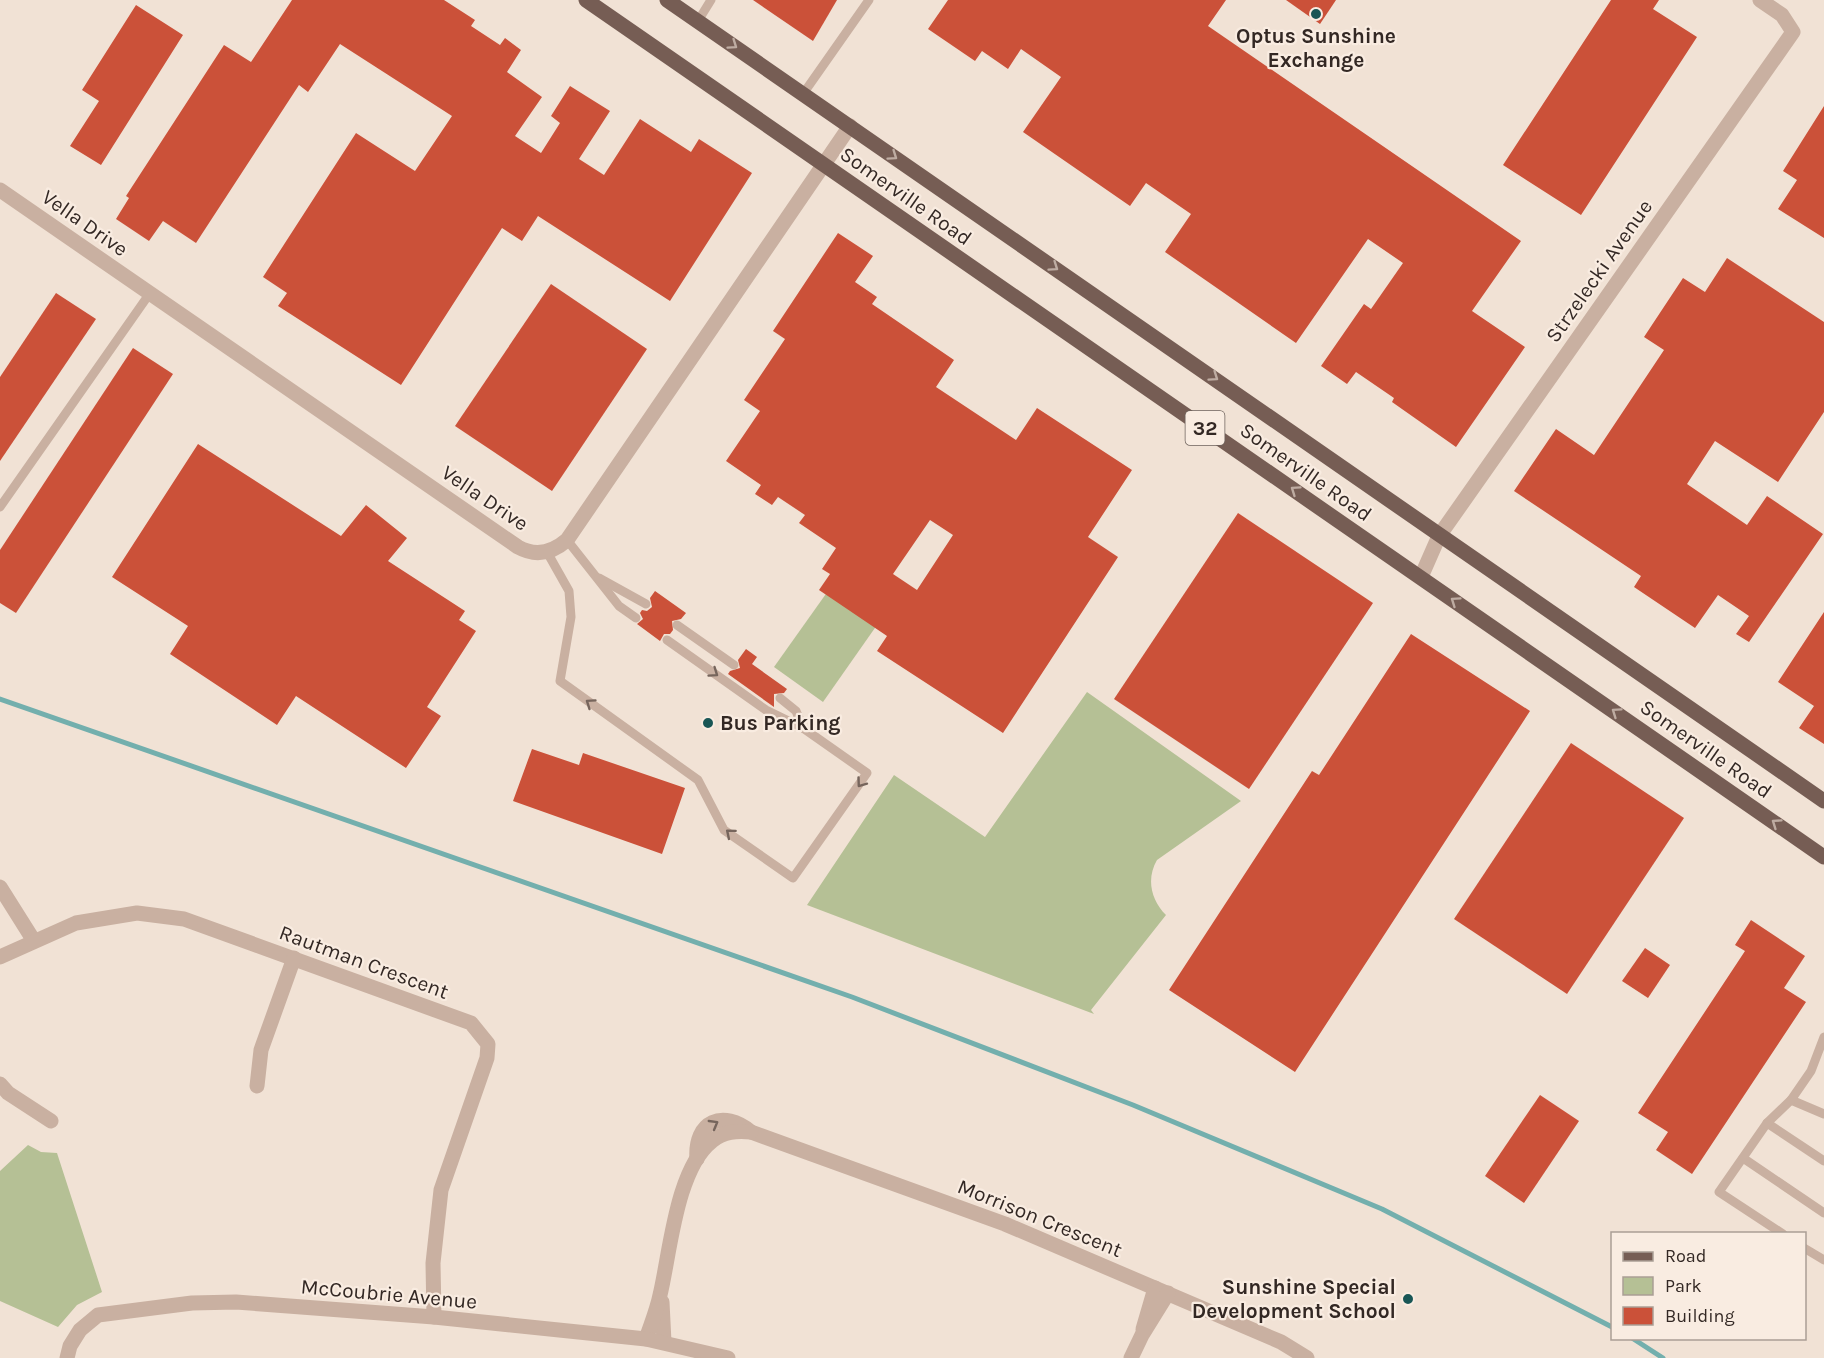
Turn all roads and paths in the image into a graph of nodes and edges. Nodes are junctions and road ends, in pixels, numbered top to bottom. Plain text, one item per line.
1 (586, 0) edge
2 (667, 0) edge
3 (711, 0) edge
4 (869, 0) edge
5 (1760, 0) edge
6 (698, 21) junction
7 (803, 94) junction
8 (850, 126) junction
9 (824, 164) junction
10 (0, 190) edge
11 (150, 293) junction
12 (0, 507) edge
13 (1439, 536) junction
14 (567, 540) junction
15 (547, 552) junction
16 (594, 575) junction
17 (1421, 577) junction
18 (646, 604) dead end
19 (636, 618) dead end
20 (677, 625) dead end
21 (667, 640) dead end
22 (734, 665) dead end
23 (780, 698) dead end
24 (803, 728) junction
25 (1824, 801) edge
26 (1824, 857) edge
27 (0, 887) edge
28 (34, 941) junction
29 (0, 957) edge
30 (294, 958) junction
31 (1824, 1037) edge
32 (0, 1084) edge
33 (257, 1086) dead end
34 (1791, 1100) junction
35 (1824, 1114) edge
36 (51, 1122) dead end
37 (1767, 1123) junction
38 (1743, 1158) junction
39 (1824, 1161) edge
40 (1824, 1213) edge
41 (1781, 1232) edge
42 (1806, 1249) edge
43 (1824, 1260) edge
44 (1161, 1291) junction
45 (661, 1293) junction
46 (428, 1317) junction
47 (646, 1339) junction
48 (664, 1342) junction
49 (67, 1358) edge
50 (728, 1358) edge
51 (1131, 1358) edge
52 (1307, 1358) edge

1 - 9 main road, Somerville Road / 32
2 - 6 main road, Somerville Road / 32
3 - 6 lane
4 - 7 lane
5 - 13 street, Strzelecki Avenue
6 -> 7 main road, Somerville Road / 32
7 - 8 main road, Somerville Road / 32
8 - 9 street
8 -> 13 main road, Somerville Road / 32
9 - 14 street
17 -> 9 main road, Somerville Road / 32
10 - 11 street, Vella Drive
11 - 12 lane
11 - 15 street, Vella Drive
13 - 17 street, Strzelecki Avenue
13 - 25 main road, Somerville Road / 32
14 - 15 street
14 - 16 lane
24 -> 15 lane
16 - 18 lane
16 - 19 lane
26 -> 17 main road, Somerville Road / 32
20 - 22 lane
21 -> 24 lane
23 - 24 lane
27 - 28 street
28 - 29 street, Rautman Crescent
28 - 30 street, Rautman Crescent
30 - 33 street
30 - 46 street, Rautman Crescent
31 - 34 lane
32 - 36 street
34 - 35 lane
34 - 37 lane
37 - 38 lane
37 - 39 lane
38 - 40 lane
38 - 41 lane
42 - 43 lane
44 - 45 street, Morrison Crescent
44 - 51 street
44 - 52 street, Morrison Crescent
45 - 47 street, Morrison Crescent
45 - 48 street, Morrison Crescent
46 - 47 street, McCoubrie Avenue
46 - 49 street, McCoubrie Avenue
47 - 48 street, McCoubrie Avenue
48 - 50 street, McCoubrie Avenue

